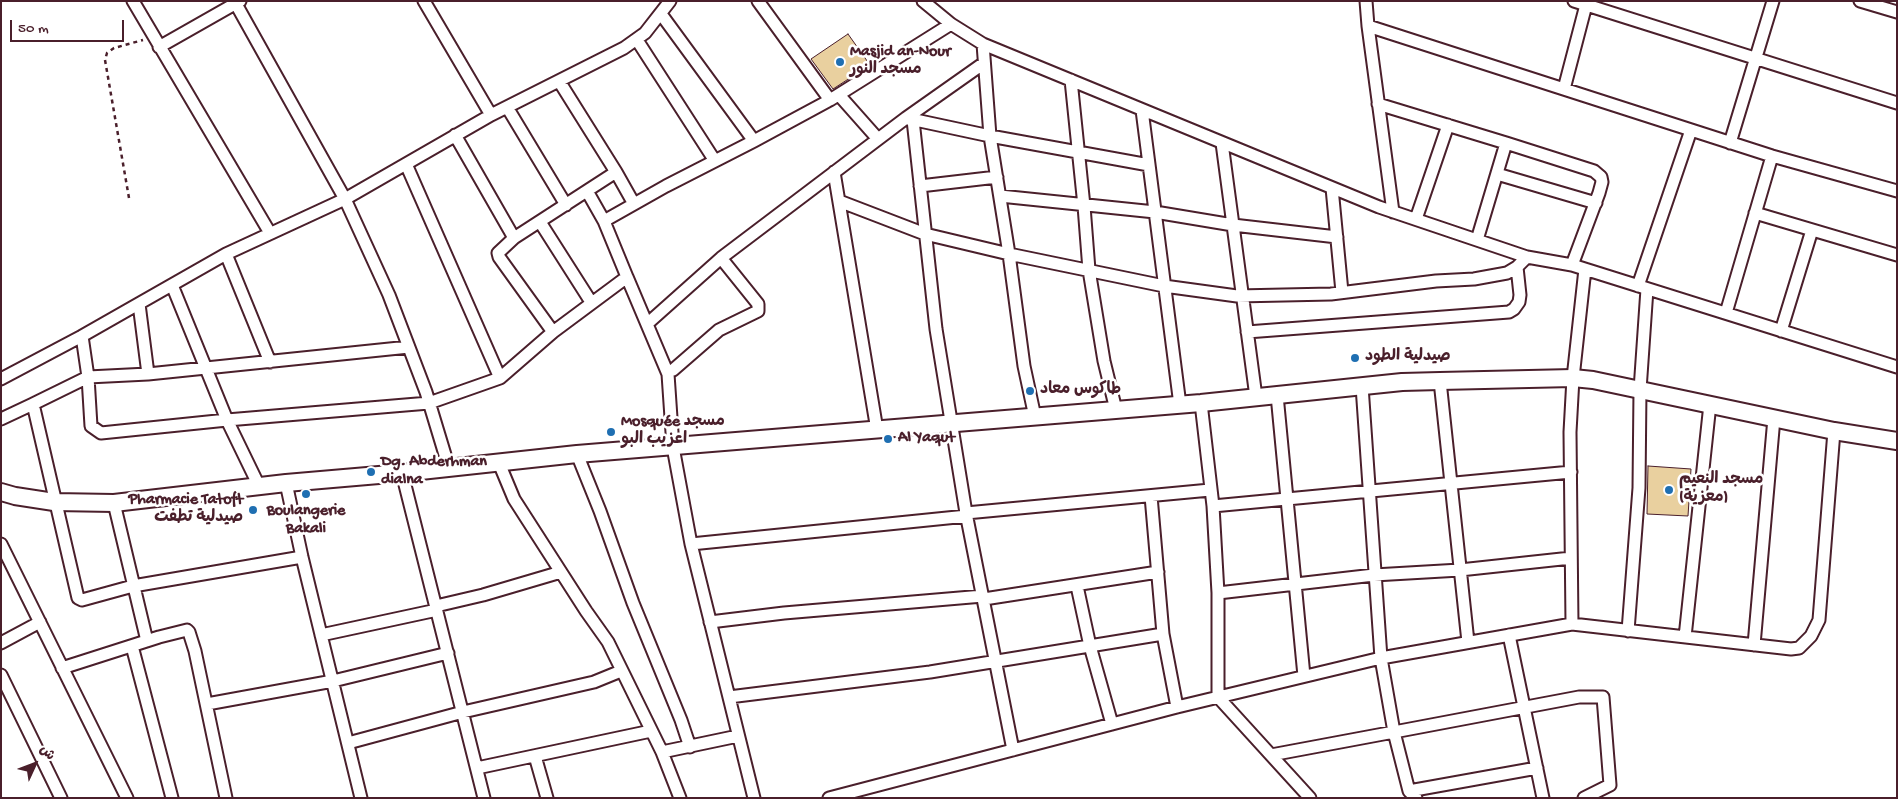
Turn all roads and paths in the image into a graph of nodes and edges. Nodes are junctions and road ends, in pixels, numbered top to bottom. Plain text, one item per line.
1 (133, 1) edge
2 (424, 1) edge
3 (670, 1) edge
4 (758, 1) edge
5 (923, 1) edge
6 (1366, 1) edge
7 (1773, 1) edge
8 (1860, 1) edge
9 (238, 2) edge
10 (1582, 2) edge
11 (1897, 12) edge
12 (661, 14) junction
13 (951, 24) junction
14 (1368, 26) junction
15 (637, 40) junction
16 (157, 42) junction
17 (983, 44) junction
18 (1756, 59) junction
19 (984, 63) junction
20 (1071, 80) junction
21 (559, 81) junction
22 (1564, 89) junction
23 (835, 97) junction
24 (1897, 103) edge
25 (1378, 104) junction
26 (507, 107) junction
27 (1142, 110) junction
28 (491, 115) junction
29 (910, 119) junction
30 (1448, 125) junction
31 (1691, 130) junction
32 (455, 135) junction
33 (990, 136) junction
34 (878, 139) junction
35 (754, 141) junction
36 (1222, 143) junction
37 (1506, 143) junction
38 (1730, 143) junction
39 (1079, 152) junction
40 (1772, 156) junction
41 (715, 161) junction
42 (406, 164) junction
43 (1149, 165) junction
44 (616, 172) junction
45 (834, 172) junction
46 (1496, 174) junction
47 (997, 177) junction
48 (920, 186) junction
49 (1332, 188) junction
50 (587, 191) junction
51 (1897, 191) edge
52 (1000, 196) junction
53 (129, 198) dead end
54 (344, 199) junction
55 (839, 201) junction
56 (1596, 203) junction
57 (634, 204) junction
58 (566, 205) junction
59 (1084, 206) junction
60 (1154, 212) junction
61 (1393, 212) junction
62 (1755, 213) junction
63 (1416, 219) junction
64 (604, 221) junction
65 (540, 222) junction
66 (1233, 225) junction
67 (1812, 230) junction
68 (270, 233) junction
69 (925, 234) junction
70 (1336, 237) junction
71 (514, 238) junction
72 (1477, 240) junction
73 (226, 254) junction
74 (1009, 254) junction
75 (1897, 255) edge
76 (1527, 257) junction
77 (721, 258) junction
78 (1572, 265) junction
79 (1517, 267) junction
80 (1584, 269) junction
81 (1089, 270) junction
82 (627, 277) junction
83 (172, 285) junction
84 (1164, 286) junction
85 (1642, 288) junction
86 (1342, 292) junction
87 (1242, 295) junction
88 (591, 302) junction
89 (139, 304) junction
90 (1726, 313) junction
91 (647, 324) junction
92 (1781, 331) junction
93 (553, 332) junction
94 (1247, 332) junction
95 (82, 336) junction
96 (409, 347) junction
97 (270, 362) junction
98 (1897, 367) edge
99 (205, 368) junction
100 (673, 370) dead end
101 (148, 374) junction
102 (88, 377) junction
103 (500, 378) junction
104 (1573, 378) junction
105 (1, 380) edge
106 (1440, 381) junction
107 (1362, 386) junction
108 (1640, 390) junction
109 (1277, 395) junction
110 (1256, 397) junction
111 (429, 403) junction
112 (1201, 403) junction
113 (33, 404) junction
114 (1710, 404) junction
115 (1180, 405) junction
116 (1116, 410) junction
117 (1035, 417) junction
118 (1774, 418) junction
119 (1, 419) edge
120 (227, 420) junction
121 (951, 424) junction
122 (877, 430) junction
123 (1834, 431) junction
124 (1897, 441) edge
125 (673, 447) junction
126 (576, 454) junction
127 (499, 463) junction
128 (448, 468) junction
129 (1570, 472) junction
130 (402, 473) junction
131 (286, 482) junction
132 (1451, 485) junction
133 (259, 486) junction
134 (1210, 490) junction
135 (1, 492) edge
136 (1369, 492) junction
137 (1151, 496) junction
138 (1287, 498) junction
139 (54, 502) junction
140 (114, 503) junction
141 (1213, 506) junction
142 (967, 514) junction
143 (1, 544) edge
144 (690, 544) junction
145 (302, 557) junction
146 (1571, 558) junction
147 (1460, 570) junction
148 (561, 572) junction
149 (1158, 572) junction
150 (1374, 576) junction
151 (1295, 583) junction
152 (133, 586) junction
153 (1077, 586) junction
154 (1218, 593) junction
155 (984, 597) junction
156 (437, 608) junction
157 (40, 622) junction
158 (710, 622) junction
159 (1572, 624) junction
160 (1628, 631) junction
161 (1164, 634) junction
162 (321, 635) junction
163 (1509, 635) junction
164 (1685, 637) junction
165 (147, 641) junction
166 (1, 642) edge
167 (1468, 642) junction
168 (1754, 645) junction
169 (132, 646) junction
170 (1090, 646) junction
171 (448, 653) junction
172 (1381, 658) junction
173 (996, 661) junction
174 (62, 668) junction
175 (622, 671) junction
176 (1, 675) edge
177 (1304, 676) junction
178 (333, 681) junction
179 (729, 697) junction
180 (1218, 697) junction
181 (207, 704) junction
182 (1177, 707) junction
183 (1524, 707) junction
184 (463, 712) junction
185 (1112, 724) junction
186 (651, 732) junction
187 (1394, 732) junction
188 (738, 736) junction
189 (348, 743) junction
190 (690, 747) junction
191 (1013, 750) junction
192 (662, 752) junction
193 (1271, 755) junction
194 (535, 756) junction
195 (477, 768) junction
196 (1537, 768) junction
197 (1412, 794) edge
198 (60, 798) edge
199 (127, 798) edge
200 (172, 798) edge
201 (226, 798) edge
202 (361, 798) edge
203 (484, 798) edge
204 (547, 798) edge
205 (680, 798) edge
206 (754, 798) edge
207 (829, 798) edge
208 (1310, 798) edge
209 (1543, 798) edge
210 (1584, 798) edge

1 - 16 street
2 - 28 street
3 - 12 street
4 - 23 street
5 - 13 street
6 - 14 street
7 - 18 street
8 - 11 street
9 - 16 street
9 - 54 street
10 - 18 street
10 - 22 street
12 - 15 street
12 - 35 street
13 - 17 street
13 - 23 street
14 - 22 street
14 - 25 street
15 - 21 street
15 - 41 street
16 - 53 path
16 - 68 street
17 - 19 street
17 - 20 street
18 - 24 street
18 - 38 street
19 - 29 street
19 - 33 street
20 - 27 street
20 - 39 street
21 - 26 street
21 - 44 street
22 - 31 street
23 - 34 street
23 - 35 street
25 - 30 street
25 - 61 street
26 - 28 street
26 - 58 street
27 - 36 street
27 - 43 street
28 - 32 street
29 - 33 street
29 - 34 street
29 - 48 street
30 - 37 street
30 - 63 street
31 - 38 street
31 - 85 street
32 - 42 street
32 - 71 street
33 - 39 street
33 - 47 street
34 - 45 street
35 - 41 street
36 - 49 street
36 - 66 street
37 - 46 street
37 - 56 street
38 - 40 street
39 - 43 street
39 - 59 street
40 - 51 street
40 - 62 street
41 - 57 street
42 - 54 street
42 - 103 street
43 - 60 street
44 - 50 street
44 - 57 street
45 - 55 street
45 - 77 street
46 - 56 street
46 - 72 street
47 - 48 street
47 - 52 street
48 - 69 street
49 - 61 street
49 - 70 street
50 - 58 street
50 - 64 street
52 - 59 street
52 - 74 street
54 - 68 street
54 - 96 street
55 - 69 street
55 - 122 street
56 - 78 street
57 - 64 street
58 - 65 street
59 - 60 street
59 - 81 street
60 - 66 street
60 - 84 street
61 - 63 street
62 - 67 street
62 - 90 street
63 - 72 street
64 - 82 street
65 - 71 street
65 - 88 street
66 - 70 street
66 - 87 street
67 - 75 street
67 - 92 street
68 - 73 street
69 - 74 street
69 - 121 street
70 - 86 street
71 - 93 street
72 - 76 street
73 - 83 street
73 - 97 street
74 - 81 street
74 - 117 street
76 - 78 street
76 - 79 street
77 - 91 street
77 - 100 street
78 - 80 street
79 - 86 street
79 - 94 street
80 - 85 street
80 - 104 street
81 - 84 street
81 - 116 street
82 - 88 street
82 - 91 street
83 - 89 street
83 - 99 street
84 - 87 street
84 - 115 street
85 - 90 street
85 - 108 street
86 - 87 street
87 - 94 street
88 - 93 street
89 - 95 street
89 - 101 street
90 - 92 street
91 - 125 street
92 - 98 street
93 - 103 street
94 - 110 street
95 - 102 street
95 - 105 street
96 - 97 street
96 - 111 street
97 - 99 street
99 - 101 street
99 - 120 street
101 - 102 street
102 - 113 street
102 - 120 street
103 - 111 street
104 - 106 main road
104 - 108 main road
104 - 129 street
106 - 107 main road
106 - 132 street
107 - 109 main road
107 - 136 street
108 - 114 main road
108 - 160 street
109 - 110 main road
109 - 138 street
110 - 112 main road
111 - 120 street
111 - 128 street
112 - 115 main road
112 - 134 street
113 - 119 street
113 - 139 street
114 - 118 main road
114 - 164 street
115 - 116 main road
116 - 117 main road
117 - 121 main road
118 - 123 main road
118 - 168 street
120 - 133 street
121 - 122 main road
121 - 142 street
122 - 125 main road
123 - 124 main road
123 - 168 street
125 - 126 main road
125 - 144 street
126 - 127 main road
126 - 190 street
127 - 128 main road
127 - 148 street
128 - 130 main road
129 - 132 street
129 - 146 street
130 - 131 main road
130 - 156 street
131 - 133 main road
131 - 145 street
132 - 136 street
132 - 147 street
133 - 140 main road
134 - 137 street
134 - 141 street
135 - 139 main road
136 - 138 street
136 - 150 street
137 - 142 street
137 - 149 street
138 - 141 street
138 - 151 street
139 - 140 main road
139 - 152 street
140 - 152 street
141 - 154 street
142 - 144 street
142 - 155 street
143 - 157 street
144 - 158 street
145 - 152 street
145 - 162 street
146 - 147 street
146 - 159 street
147 - 150 street
147 - 167 street
148 - 156 street
148 - 175 street
149 - 153 street
149 - 161 street
150 - 151 street
150 - 172 street
151 - 154 street
151 - 177 street
152 - 165 street
153 - 155 street
153 - 170 street
154 - 180 street
155 - 158 street
155 - 173 street
156 - 162 street
156 - 171 street
157 - 166 street
157 - 174 street
158 - 179 street
159 - 160 street
159 - 163 street
160 - 164 street
161 - 170 street
161 - 182 street
162 - 178 street
163 - 167 street
163 - 183 street
164 - 168 street
165 - 169 street
165 - 181 street
167 - 172 street
169 - 174 street
169 - 200 street
170 - 173 street
170 - 185 street
171 - 178 street
171 - 184 street
172 - 177 street
172 - 187 street
173 - 179 street
173 - 191 street
174 - 199 street
175 - 184 street
175 - 186 street
176 - 198 street
177 - 180 street
178 - 181 street
178 - 189 street
179 - 188 street
180 - 182 street
180 - 193 street
181 - 201 street
182 - 185 street
183 - 187 street
183 - 196 street
183 - 210 street
184 - 189 street
184 - 195 street
185 - 191 street
186 - 192 street
186 - 194 street
187 - 193 street
187 - 197 street
188 - 190 street
188 - 206 street
189 - 202 street
190 - 192 street
191 - 207 street
192 - 205 street
193 - 208 street
194 - 195 street
194 - 204 street
195 - 203 street
196 - 197 street
196 - 209 street

